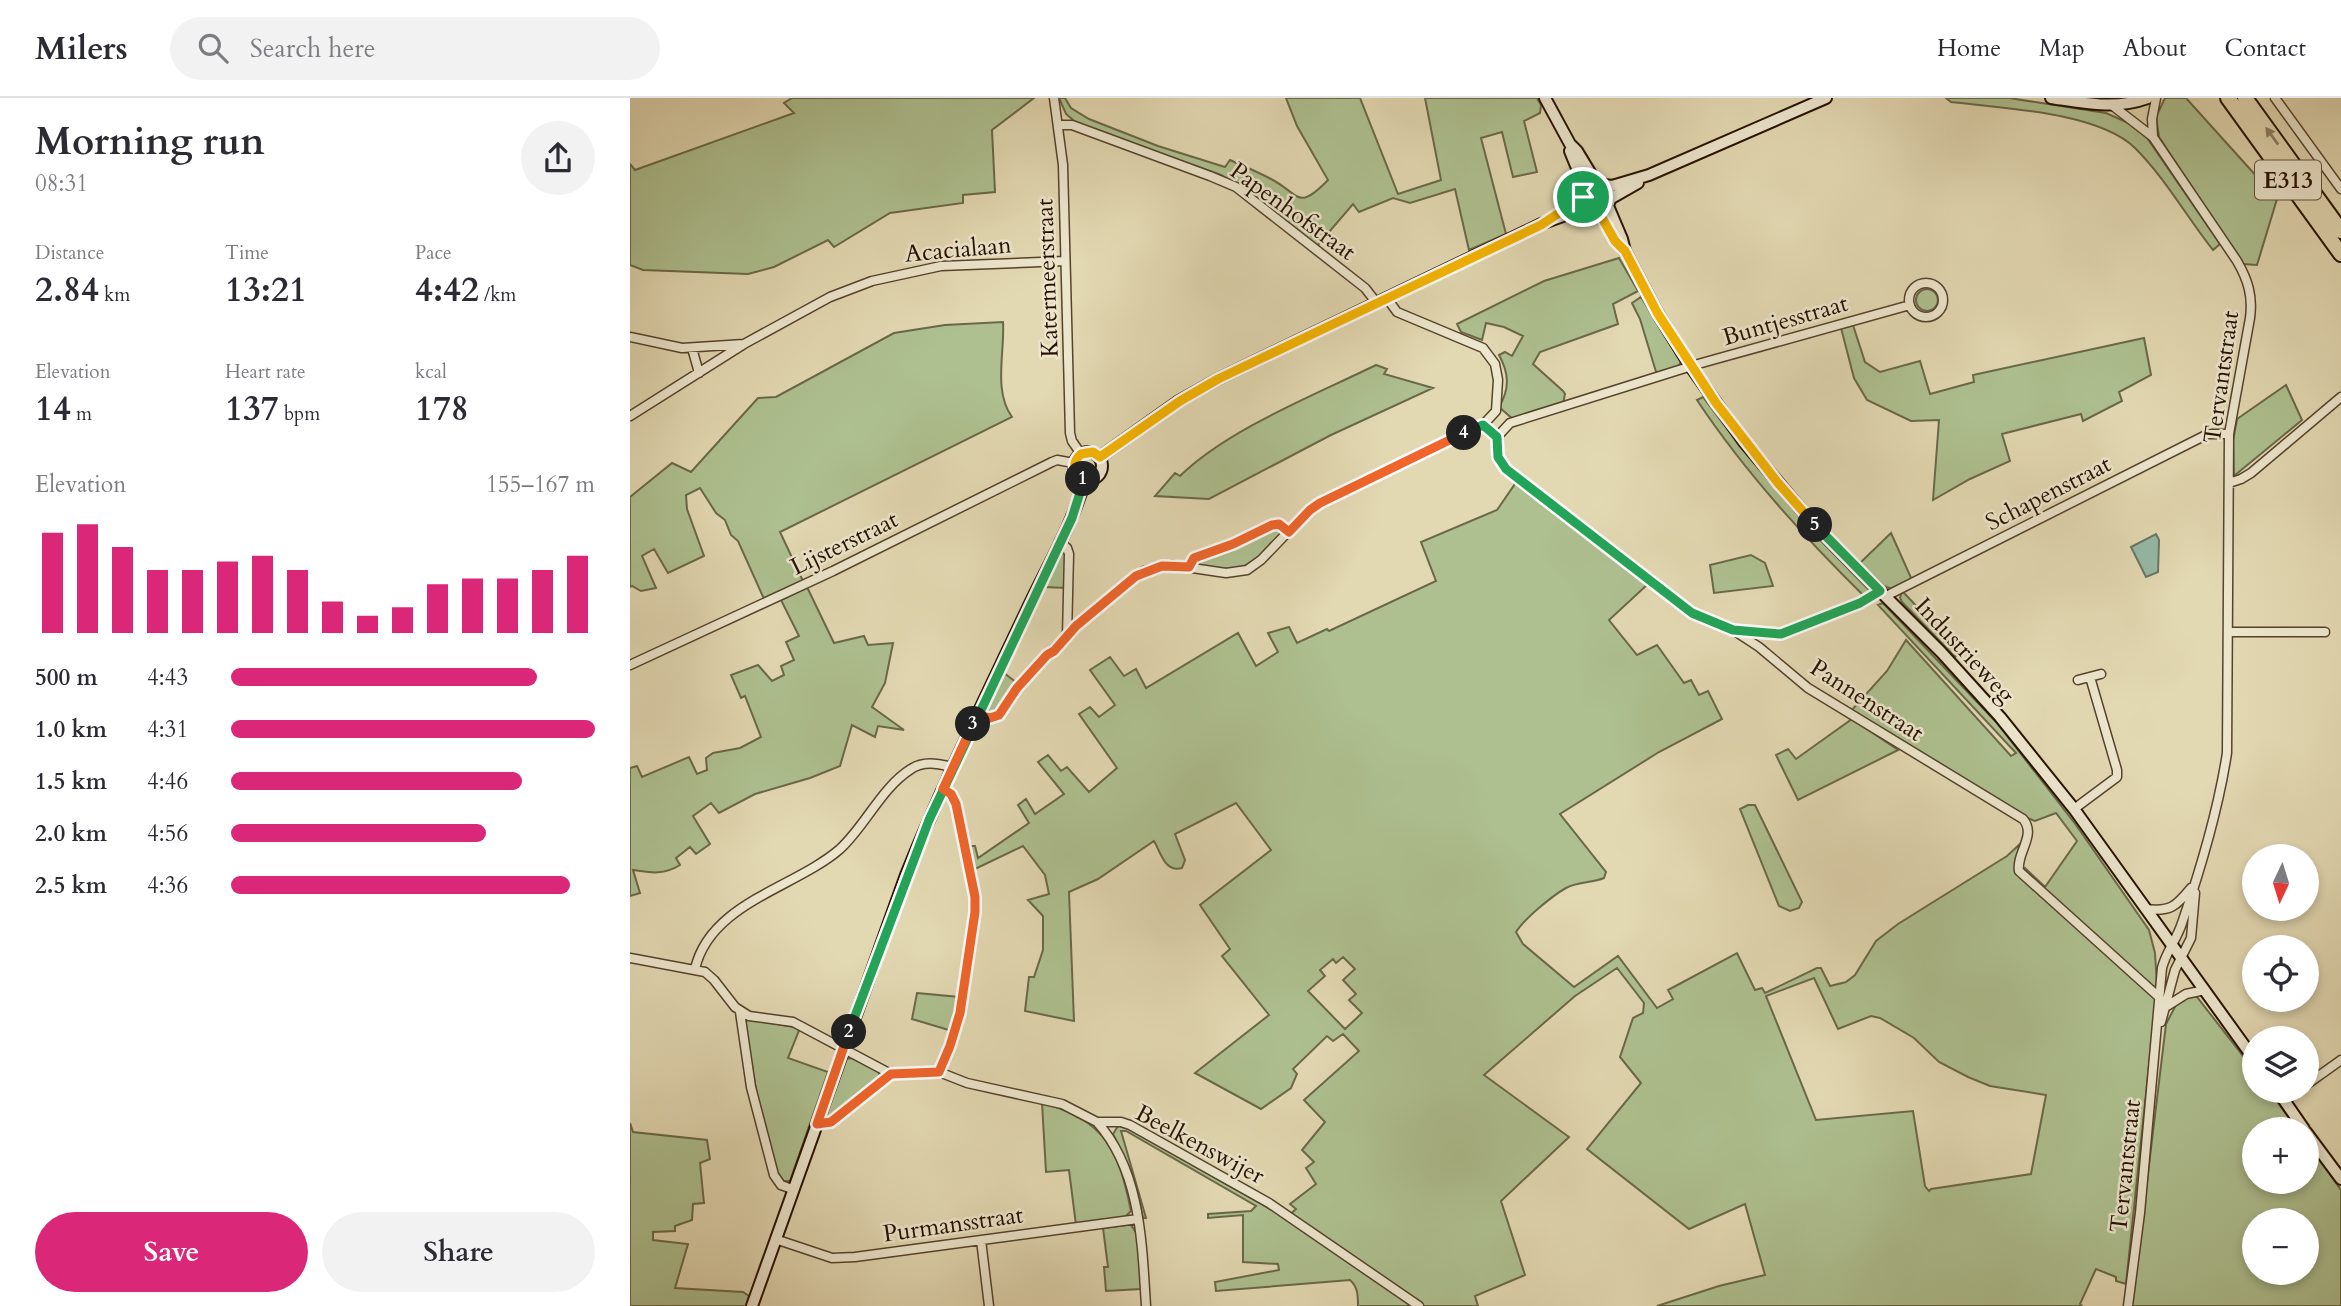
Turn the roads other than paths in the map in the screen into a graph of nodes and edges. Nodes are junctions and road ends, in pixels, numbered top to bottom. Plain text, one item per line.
1 (1054, 98) edge
2 (1545, 98) edge
3 (1826, 98) edge
4 (2051, 98) edge
5 (2148, 98) edge
6 (2156, 98) edge
7 (2228, 98) edge
8 (2245, 98) edge
9 (2275, 98) edge
10 (2113, 106) junction
11 (1059, 125) junction
12 (2153, 137) junction
13 (1570, 144) junction
14 (1648, 175) junction
15 (1601, 185) junction
16 (2341, 189) edge
17 (1584, 193) junction
18 (1609, 202) junction
19 (1592, 210) junction
20 (1541, 225) junction
21 (2341, 231) edge
22 (1625, 251) junction
23 (2341, 254) edge
24 (1065, 261) junction
25 (1381, 299) junction
26 (1910, 305) junction
27 (630, 337) edge
28 (744, 344) junction
29 (692, 348) junction
30 (1691, 367) junction
31 (699, 373) junction
32 (2341, 397) edge
33 (1496, 411) junction
34 (630, 416) edge
35 (1510, 423) junction
36 (1483, 425) junction
37 (2229, 434) junction
38 (1497, 437) junction
39 (1100, 457) junction
40 (1077, 458) junction
41 (1084, 480) junction
42 (2229, 482) junction
43 (1289, 532) junction
44 (1059, 541) junction
45 (1189, 567) junction
46 (1883, 594) junction
47 (1733, 630) junction
48 (2228, 632) junction
49 (2325, 632) dead end
50 (1066, 636) junction
51 (630, 665) edge
52 (2101, 674) dead end
53 (2090, 677) junction
54 (2078, 680) dead end
55 (977, 715) junction
56 (953, 767) junction
57 (943, 789) junction
58 (2074, 809) junction
59 (2196, 883) junction
60 (2146, 909) junction
61 (2171, 944) junction
62 (630, 958) edge
63 (2182, 959) junction
64 (695, 969) junction
65 (2205, 990) junction
66 (2160, 998) junction
67 (2167, 1006) junction
68 (740, 1012) junction
69 (2158, 1030) junction
70 (2242, 1042) edge
71 (843, 1049) junction
72 (2341, 1060) edge
73 (939, 1072) junction
74 (891, 1074) junction
75 (2319, 1076) edge
76 (1097, 1122) junction
77 (817, 1124) junction
78 (2319, 1149) edge
79 (2341, 1179) edge
80 (792, 1189) junction
81 (1138, 1219) junction
82 (775, 1239) junction
83 (981, 1240) junction
84 (752, 1306) edge
85 (989, 1306) edge
86 (1146, 1306) edge
87 (1419, 1306) edge
88 (2128, 1306) edge

1 - 11 street, Katermeerstraat
2 - 13 street, Industrieweg
3 - 14 street
4 - 10 street
5 - 10 street
6 - 12 street
7 - 23 highway, E313
21 -> 8 highway, E313
9 - 16 street
10 - 12 street, Tervantstraat
11 - 24 street, Katermeerstraat
11 - 25 street, Papenhofstraat
12 - 37 street, Tervantstraat
13 - 15 street, Industrieweg
13 - 17 street, Industrieweg
14 - 15 street
14 - 18 street
15 - 17 street
15 - 18 street, Industrieweg
17 - 19 street, Industrieweg
17 - 20 street
18 - 19 street
18 - 22 street, Industrieweg
19 - 20 street
19 - 22 street, Industrieweg
20 - 25 street
22 - 30 street, Industrieweg
24 - 28 street, Acacialaan
24 - 40 street, Katermeerstraat
25 - 33 street, Papenhofstraat
25 - 39 street
26 - 26 street, Buntjesstraat
26 - 30 street, Buntjesstraat
27 - 29 street, Acacialaan
28 - 29 street, Acacialaan
28 - 31 street, Acacialaan
29 - 31 street
30 - 35 street, Buntjesstraat
30 - 46 street, Industrieweg
31 - 34 street, Acacialaan
32 - 42 street, Tervantstraat
33 - 35 street
33 - 36 street
35 - 38 street, Buntjesstraat
36 - 38 street
36 - 43 street
37 - 42 street, Tervantstraat
37 - 46 street, Schapenstraat
38 - 47 street, Pannenstraat
39 - 40 street
39 - 41 street
40 - 41 street
40 - 51 street, Lijsterstraat
41 - 44 street
42 - 48 street, Tervantstraat
43 - 45 street
43 - 45 street
44 - 50 street
44 - 55 street
45 - 50 street
46 - 47 street, Schapenstraat
46 - 58 street, Industrieweg
47 - 66 street, Pannenstraat
48 - 49 street
48 - 59 street, Tervantstraat
50 - 55 street
52 - 53 street
53 - 54 street
53 - 58 street
55 - 56 street
56 - 57 street
56 - 64 street
57 - 71 street
57 - 73 street
58 - 60 street, Industrieweg
59 - 60 street, Tervantstraat
59 - 61 street, Tervantstraat
59 - 63 street, Tervantstraat
60 - 61 street, Industrieweg
61 - 63 street, Industrieweg
61 - 66 street, Tervantstraat
62 - 64 street
63 - 65 street, Industrieweg
63 - 67 street, Tervantstraat
64 - 68 street
65 - 67 street
65 - 70 street, Industrieweg
66 - 69 street, Tervantstraat
67 - 69 street, Tervantstraat
68 - 71 street
68 - 80 street
69 - 88 street, Tervantstraat
71 - 74 street
71 - 77 street
72 - 75 street
73 - 74 street
73 - 76 street, Beelkenswijer
74 - 77 street
76 - 81 street
76 - 87 street, Beelkenswijer
77 - 80 street
78 - 79 street
80 - 82 street
81 - 83 street, Purmansstraat
81 - 86 street
82 - 83 street, Purmansstraat
82 - 84 street
83 - 85 street

